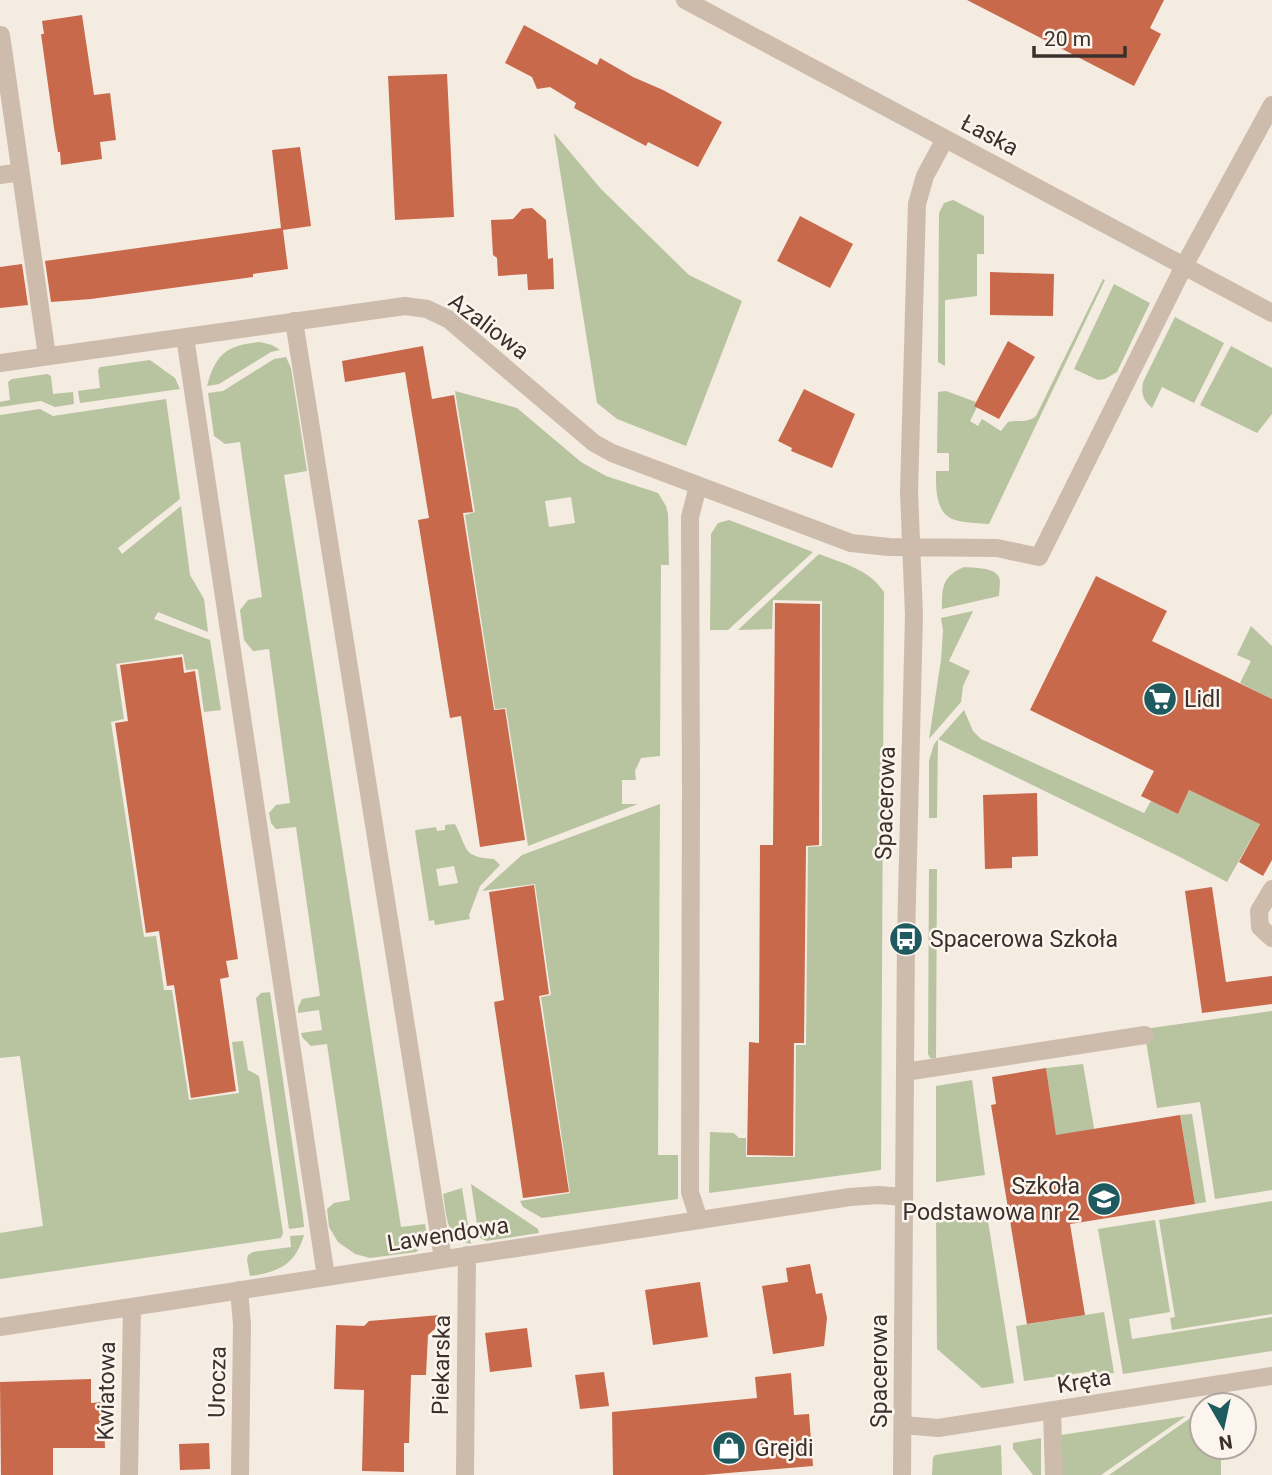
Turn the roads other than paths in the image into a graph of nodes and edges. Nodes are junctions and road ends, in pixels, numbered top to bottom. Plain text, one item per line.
1 (685, 0) edge
2 (706, 5) edge
3 (1, 35) edge
4 (1272, 105) edge
5 (944, 139) junction
6 (20, 172) junction
7 (0, 175) edge
8 (1184, 266) junction
9 (1272, 313) edge
10 (294, 321) junction
11 (185, 337) junction
12 (47, 356) junction
13 (0, 363) edge
14 (698, 486) junction
15 (911, 547) junction
16 (1272, 889) edge
17 (1272, 937) edge
18 (1145, 1035) dead end
19 (905, 1072) junction
20 (904, 1197) junction
21 (699, 1220) junction
22 (467, 1255) junction
23 (443, 1259) junction
24 (326, 1277) junction
25 (239, 1290) junction
26 (131, 1307) junction
27 (0, 1327) edge
28 (1272, 1376) edge
29 (1052, 1411) junction
30 (903, 1425) junction
31 (129, 1475) edge
32 (240, 1475) edge
33 (465, 1475) edge
34 (902, 1475) edge
35 (1054, 1475) edge

1 - 2 street, Łaska
2 - 5 street, Łaska
3 - 6 street
4 - 8 street
5 - 8 street, Łaska
5 - 15 street, Spacerowa
6 - 7 street
6 - 12 street
8 - 9 street, Łaska
8 - 15 street, Azaliowa
10 - 11 street, Azaliowa
10 - 14 street, Azaliowa
10 - 23 street
11 - 12 street, Azaliowa
11 - 24 street
12 - 13 street, Azaliowa
14 - 15 street, Azaliowa
14 - 21 street
15 - 19 street, Spacerowa
16 - 17 street
18 - 19 street
19 - 20 street, Spacerowa
20 - 21 street, Lawendowa
20 - 30 street, Spacerowa
21 - 22 street, Lawendowa
22 - 23 street, Lawendowa
22 - 33 street, Piekarska
23 - 24 street, Lawendowa
24 - 25 street, Lawendowa
25 - 26 street, Lawendowa
25 - 32 street, Urocza
26 - 27 street, Lawendowa
26 - 31 street, Kwiatowa
28 - 29 street, Kręta
29 - 30 street, Kręta
29 - 35 street
30 - 34 street, Spacerowa

